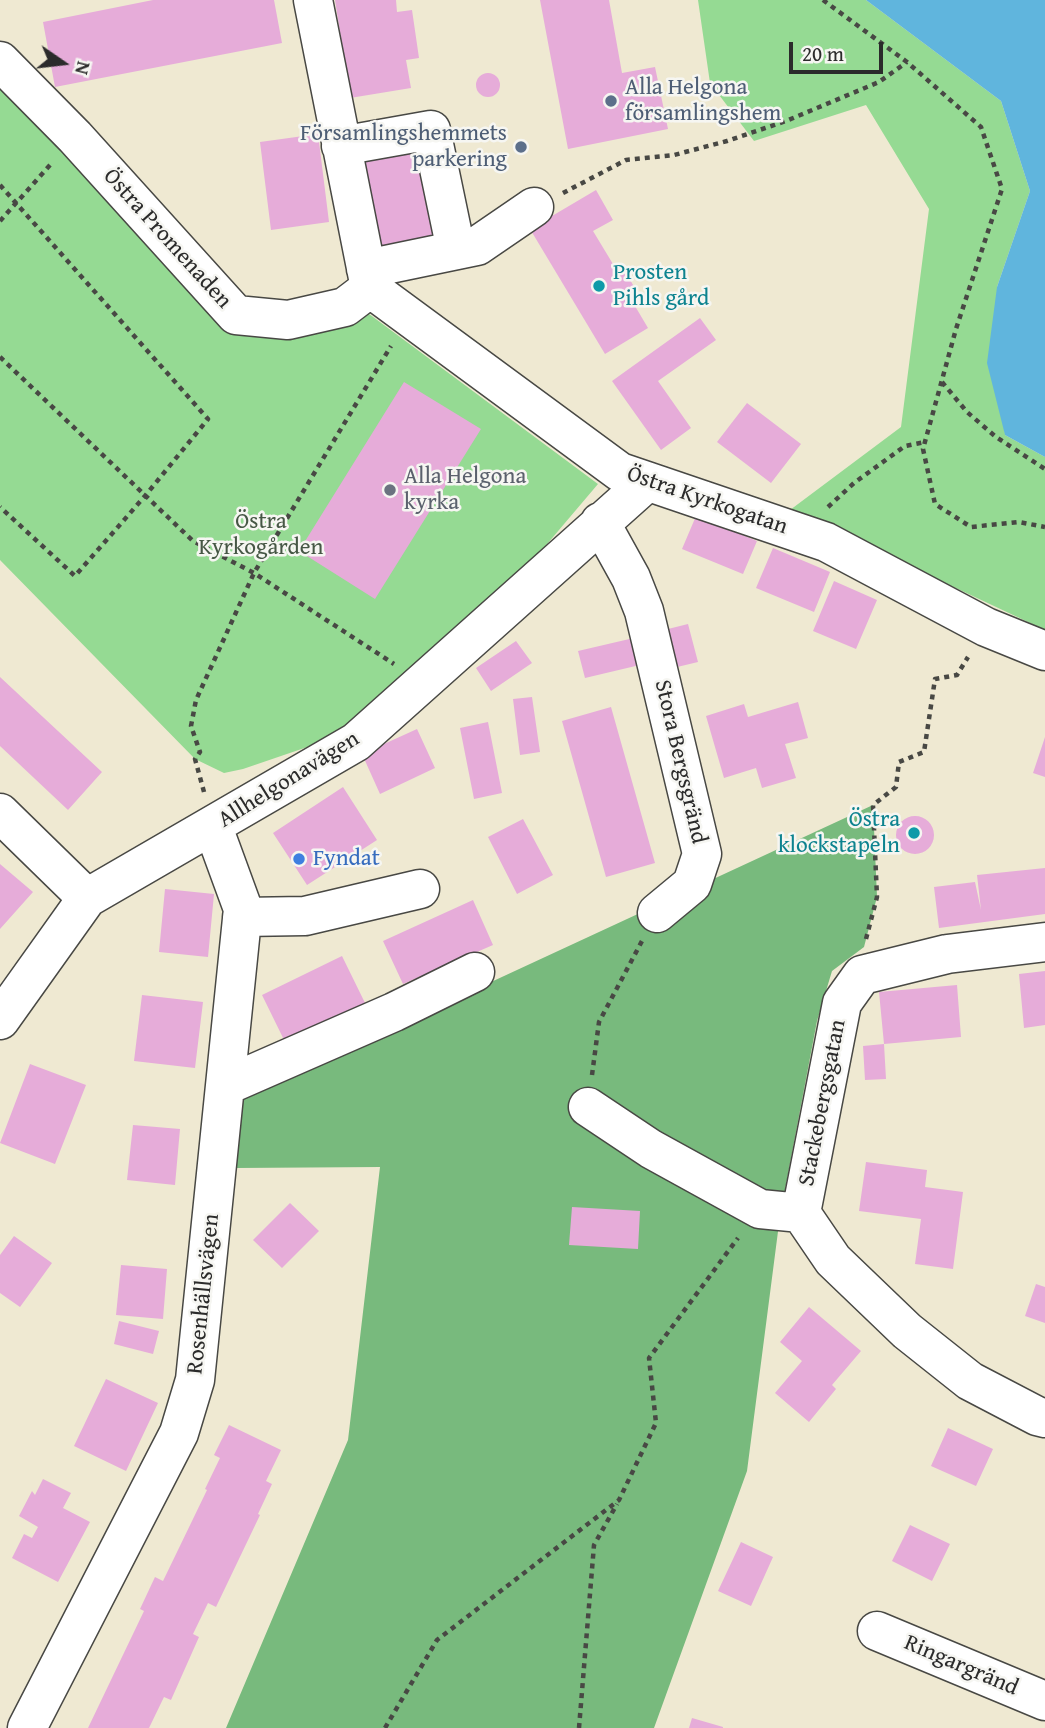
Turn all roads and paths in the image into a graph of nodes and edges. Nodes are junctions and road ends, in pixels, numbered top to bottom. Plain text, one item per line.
1 (313, 0) edge
2 (823, 0) edge
3 (0, 61) edge
4 (907, 62) junction
5 (75, 137) junction
6 (341, 146) junction
7 (0, 185) edge
8 (16, 204) junction
9 (534, 208) joint
10 (0, 222) edge
11 (456, 250) junction
12 (365, 265) junction
13 (409, 316) junction
14 (0, 357) edge
15 (942, 381) junction
16 (925, 442) junction
17 (1045, 468) edge
18 (647, 481) junction
19 (145, 496) junction
20 (0, 507) edge
21 (600, 522) junction
22 (1045, 527) edge
23 (794, 531) junction
24 (254, 573) junction
25 (986, 627) junction
26 (1045, 650) edge
27 (427, 680) junction
28 (0, 813) edge
29 (213, 827) junction
30 (419, 889) dead end
31 (87, 898) junction
32 (657, 913) joint
33 (243, 917) junction
34 (1045, 942) edge
35 (475, 972) dead end
36 (862, 975) junction
37 (0, 1020) edge
38 (225, 1086) junction
39 (588, 1107) joint
40 (760, 1209) junction
41 (801, 1213) junction
42 (1045, 1418) edge
43 (619, 1500) junction
44 (877, 1631) dead end
45 (1045, 1701) edge
46 (27, 1728) edge
47 (385, 1728) edge
48 (579, 1728) edge

1 - 6 street
2 - 4 path
3 - 5 street, Östra Promenaden
4 - 9 path
4 - 15 path
5 - 8 path
5 - 12 street, Östra Promenaden
6 - 11 street
6 - 12 street
7 - 8 path
8 - 10 path
8 - 19 path
9 - 11 street
11 - 12 street
12 - 13 street, Östra Kyrkogatan
13 - 18 street, Östra Kyrkogatan
13 - 24 path
14 - 19 path
15 - 16 path
15 - 17 path
16 - 22 path
16 - 23 path
18 - 21 street, Allhelgonavägen
18 - 23 street, Östra Kyrkogatan
19 - 20 path
19 - 24 path
21 - 27 street, Allhelgonavägen
21 - 32 street, Stora Bergsgränd
23 - 25 street, Östra Kyrkogatan
24 - 27 path
24 - 29 path
25 - 26 street, Östra Kyrkogatan
25 - 36 path
27 - 29 street, Allhelgonavägen
28 - 31 street
29 - 31 street, Allhelgonavägen
29 - 33 street, Rosenhällsvägen
30 - 33 street
31 - 37 street, Allhelgonavägen
32 - 39 path
33 - 38 street, Rosenhällsvägen
34 - 36 street
35 - 38 street
36 - 41 street, Stackebergsgatan
38 - 46 street, Rosenhällsvägen
39 - 40 street, Stackebergsgatan
40 - 41 street, Stackebergsgatan
40 - 43 path
41 - 42 street, Stackebergsgatan
43 - 47 path
43 - 48 path
44 - 45 street, Ringargränd

